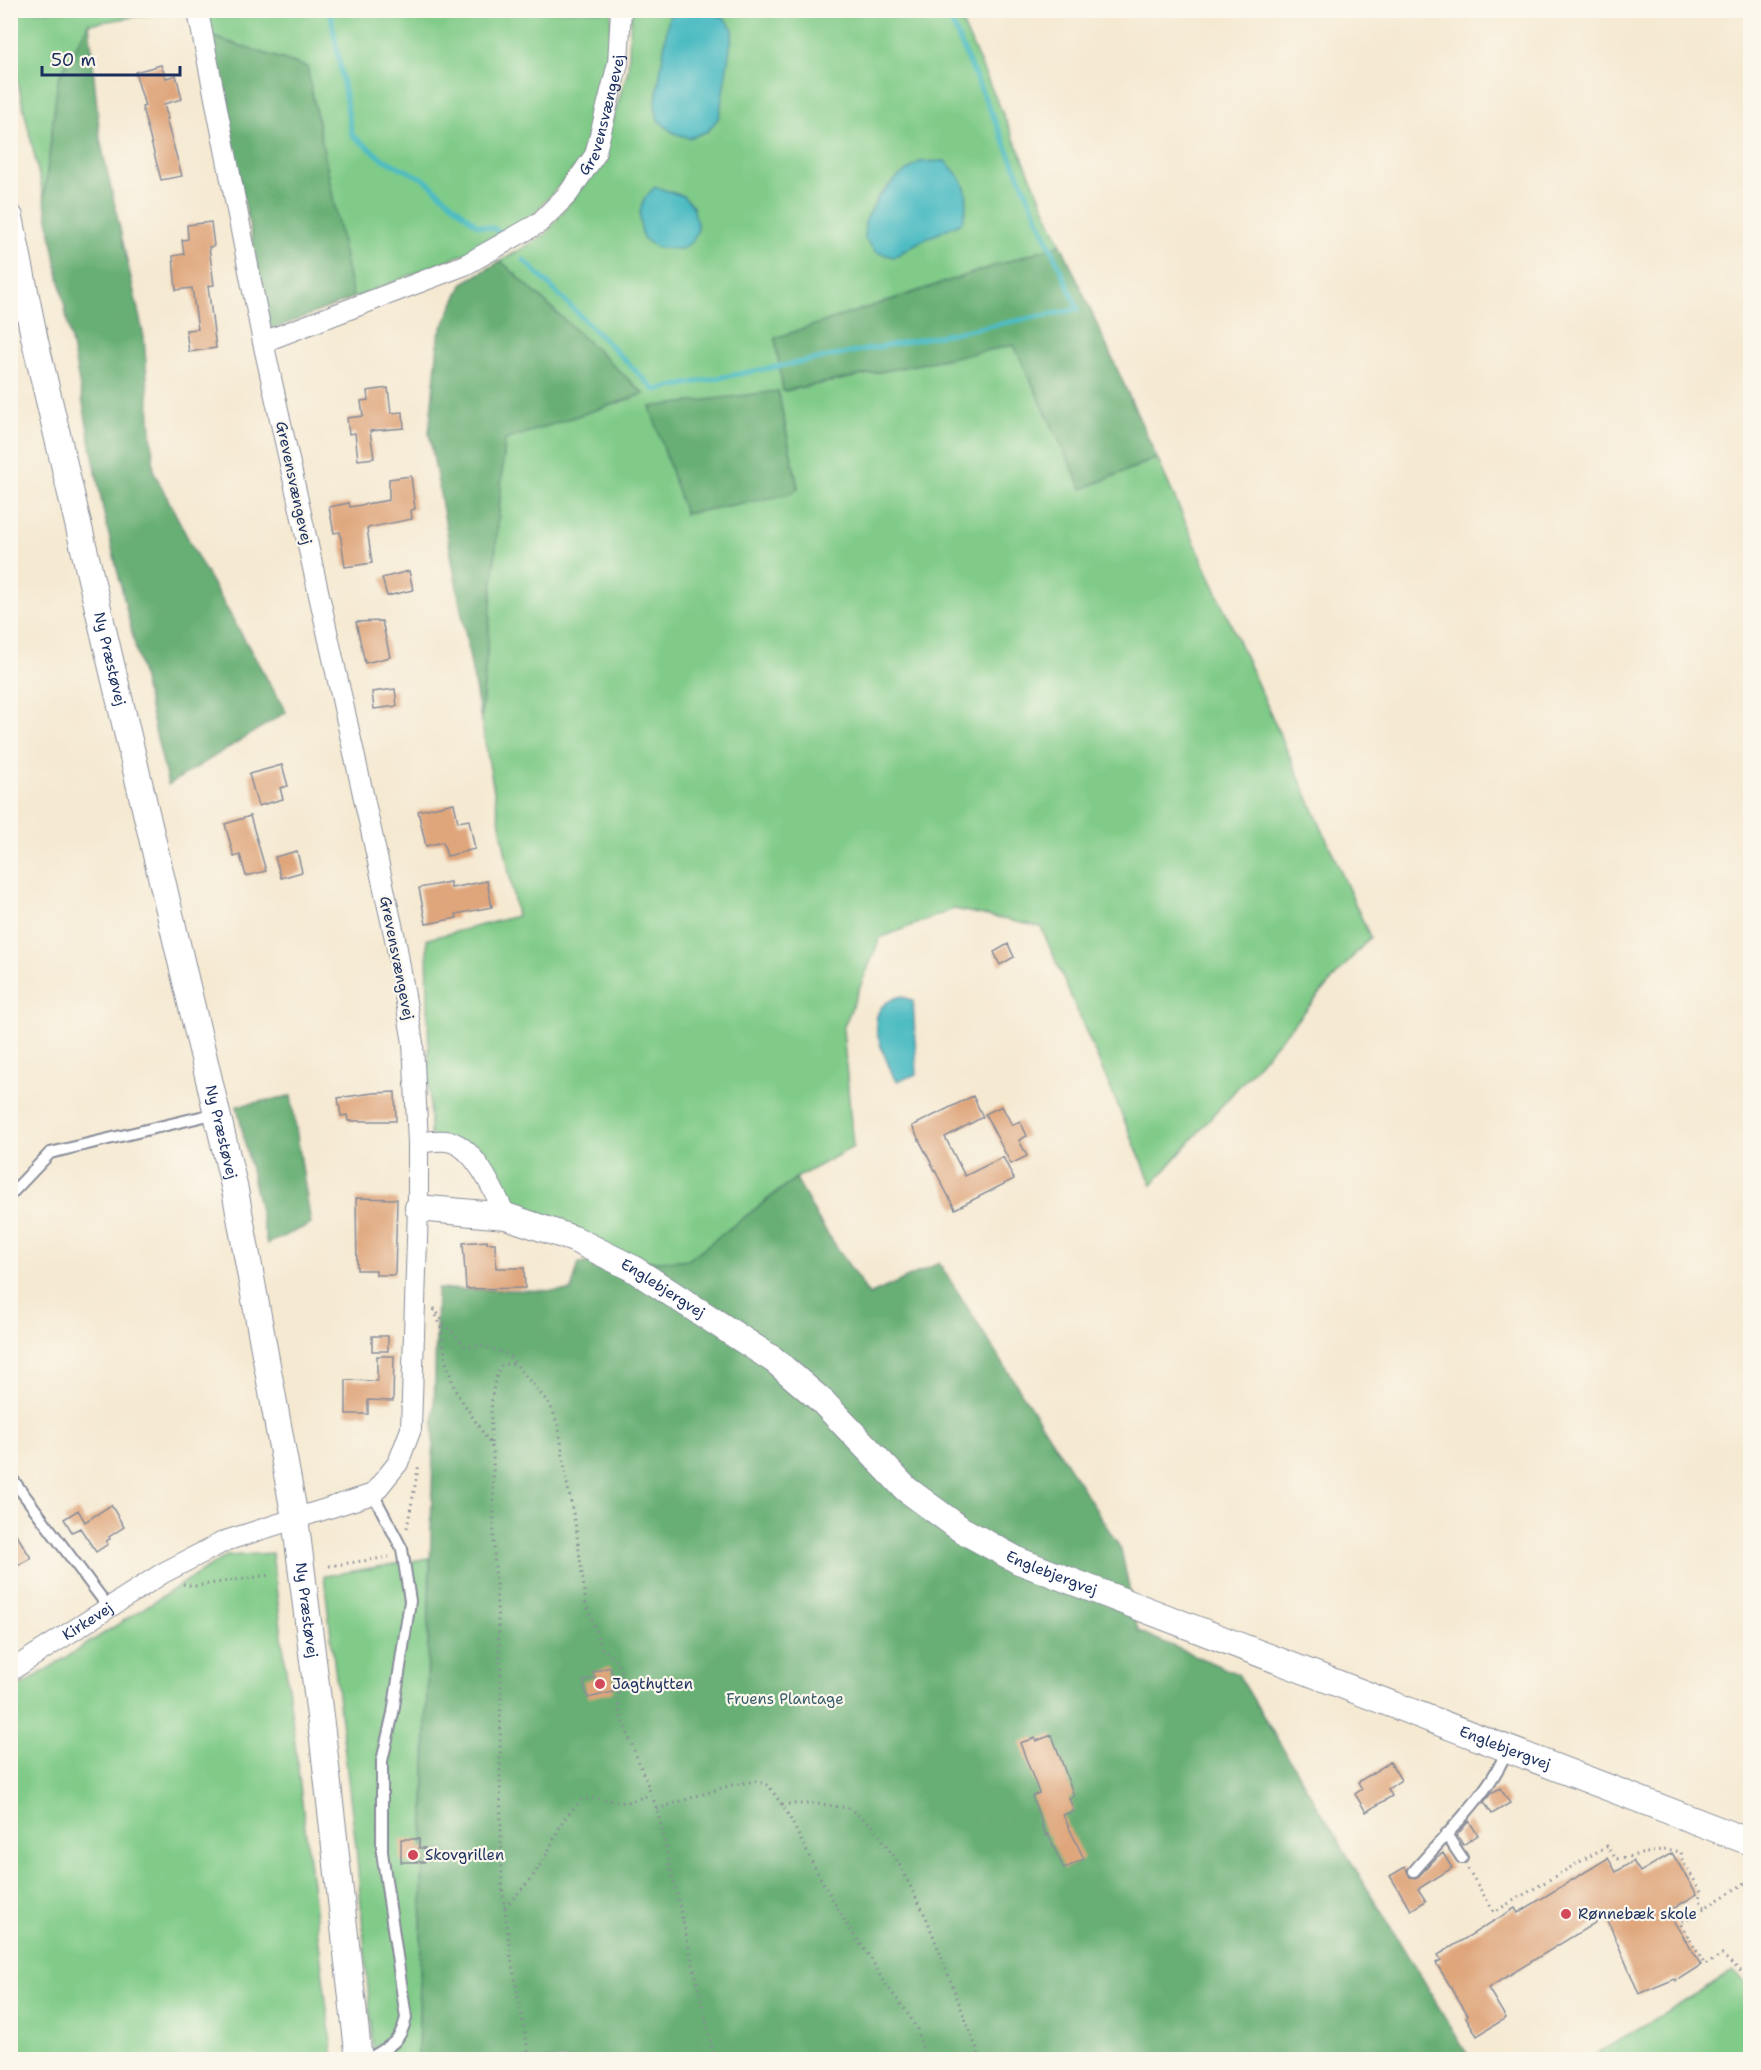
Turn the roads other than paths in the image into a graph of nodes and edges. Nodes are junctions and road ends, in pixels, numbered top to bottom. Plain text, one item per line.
1 (621, 10) edge
2 (198, 12) edge
3 (10, 217) edge
4 (263, 342) junction
5 (217, 1113) junction
6 (418, 1143) junction
7 (10, 1195) edge
8 (418, 1208) junction
9 (506, 1216) junction
10 (10, 1476) edge
11 (373, 1494) junction
12 (295, 1518) junction
13 (109, 1608) junction
14 (10, 1671) edge
15 (1508, 1749) junction
16 (1446, 1834) junction
17 (1750, 1842) edge
18 (1462, 1858) road end
19 (1414, 1871) dead end
20 (359, 2060) edge
21 (367, 2060) edge

1 - 4 street, Grevensvængevej
2 - 4 street, Grevensvængevej
3 - 5 street, Ny Præstøvej
4 - 6 street, Grevensvængevej
5 - 7 lane
5 - 12 street, Ny Præstøvej
6 - 8 street, Grevensvængevej
6 - 9 street
8 - 9 street, Englebjergvej
8 - 11 street, Grevensvængevej
9 - 15 street, Englebjergvej
10 - 13 lane
11 - 12 street
11 - 21 lane
12 - 13 street, Kirkevej
12 - 20 street, Ny Præstøvej
13 - 14 street, Kirkevej
15 - 16 lane
15 - 17 street, Englebjergvej
16 - 18 lane
16 - 19 lane

